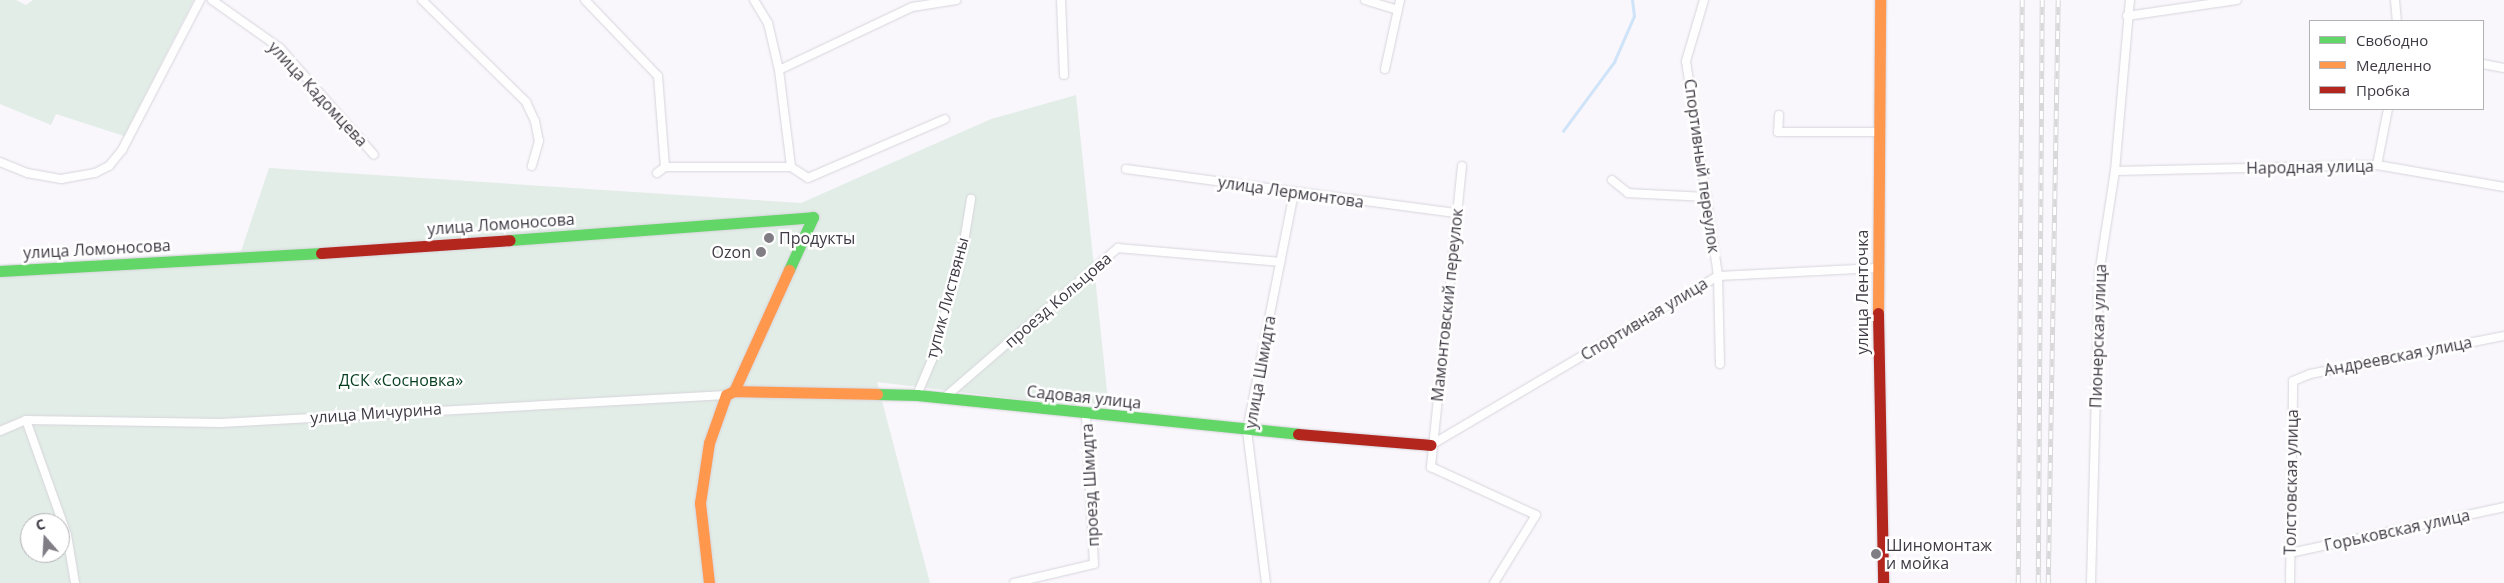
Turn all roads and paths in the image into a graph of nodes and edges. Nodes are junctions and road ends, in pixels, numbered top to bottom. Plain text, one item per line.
1 (200, 0) edge
2 (212, 0) edge
3 (422, 0) edge
4 (585, 0) edge
5 (754, 0) edge
6 (956, 0) edge
7 (1061, 0) edge
8 (1365, 0) edge
9 (1400, 0) edge
10 (1704, 0) edge
11 (1880, 0) edge
12 (2130, 0) edge
13 (2237, 0) edge
14 (2395, 0) edge
15 (1397, 10) junction
16 (2127, 16) junction
17 (2397, 20) edge
18 (2484, 64) edge
19 (2504, 68) edge
20 (1385, 69) dead end
21 (779, 70) junction
22 (1064, 74) dead end
23 (2388, 110) edge
24 (1779, 115) dead end
25 (945, 118) dead end
26 (1877, 132) junction
27 (374, 155) dead end
28 (0, 162) edge
29 (2377, 165) junction
30 (532, 166) dead end
31 (1462, 166) dead end
32 (665, 167) junction
33 (791, 167) junction
34 (1126, 169) dead end
35 (2115, 172) junction
36 (657, 173) dead end
37 (1612, 180) dead end
38 (2504, 187) edge
39 (1294, 193) junction
40 (1707, 197) junction
41 (971, 199) dead end
42 (1457, 213) junction
43 (1280, 262) junction
44 (1878, 268) junction
45 (0, 270) edge
46 (1718, 276) junction
47 (2504, 336) edge
48 (1720, 364) dead end
49 (2293, 381) joint
50 (730, 393) junction
51 (918, 395) junction
52 (943, 399) junction
53 (1086, 414) junction
54 (26, 420) junction
55 (1247, 430) junction
56 (0, 431) edge
57 (1431, 445) junction
58 (2504, 507) edge
59 (2290, 553) junction
60 (74, 583) edge
61 (709, 583) edge
62 (1014, 583) edge
63 (1266, 583) edge
64 (1494, 583) edge
65 (1883, 583) edge
66 (2091, 583) edge
67 (2290, 583) edge

1 - 28 street
2 - 27 street, улица Кадомцева
3 - 30 street
4 - 32 street
5 - 21 street
6 - 21 street
7 - 22 street
8 - 15 street
9 - 15 street
10 - 40 street, Спортивный переулок
11 - 26 street, улица Ленточка
12 - 16 street, Пионерская улица
13 - 16 street
14 - 17 street
15 - 20 street
16 - 35 street, Пионерская улица
18 - 19 street
21 - 33 street
23 - 29 street
24 - 26 street
25 - 33 street
26 - 44 street, улица Ленточка
29 - 35 street, Народная улица
29 - 38 street, Народная улица
31 - 42 street, Мамонтовский переулок
32 - 33 street
32 - 36 street
34 - 39 street, улица Лермонтова
35 - 66 street, Пионерская улица
37 - 40 street
39 - 42 street, улица Лермонтова
39 - 43 street, улица Шмидта
40 - 46 street, Спортивный переулок
41 - 51 street, тупик Листвяны
42 - 57 street, Мамонтовский переулок
43 - 52 street, проезд Кольцова
43 - 55 street, улица Шмидта
44 - 46 street, Спортивная улица
44 - 65 street, улица Ленточка
45 - 50 street, улица Ломоносова
46 - 48 street, Спортивный переулок
46 - 57 street, Спортивная улица
47 - 49 street, Андреевская улица
49 - 59 street, Толстовская улица
50 - 51 street, Садовая улица
50 - 54 street, улица Мичурина
50 - 61 street
51 - 52 street, Садовая улица
52 - 53 street, Садовая улица
53 - 55 street, Садовая улица
53 - 62 street, проезд Шмидта
54 - 56 street
54 - 60 street
55 - 57 street, Садовая улица
55 - 63 street, улица Шмидта
57 - 64 street, Мамонтовский переулок
58 - 59 street, Горьковская улица
59 - 67 street, Толстовская улица

